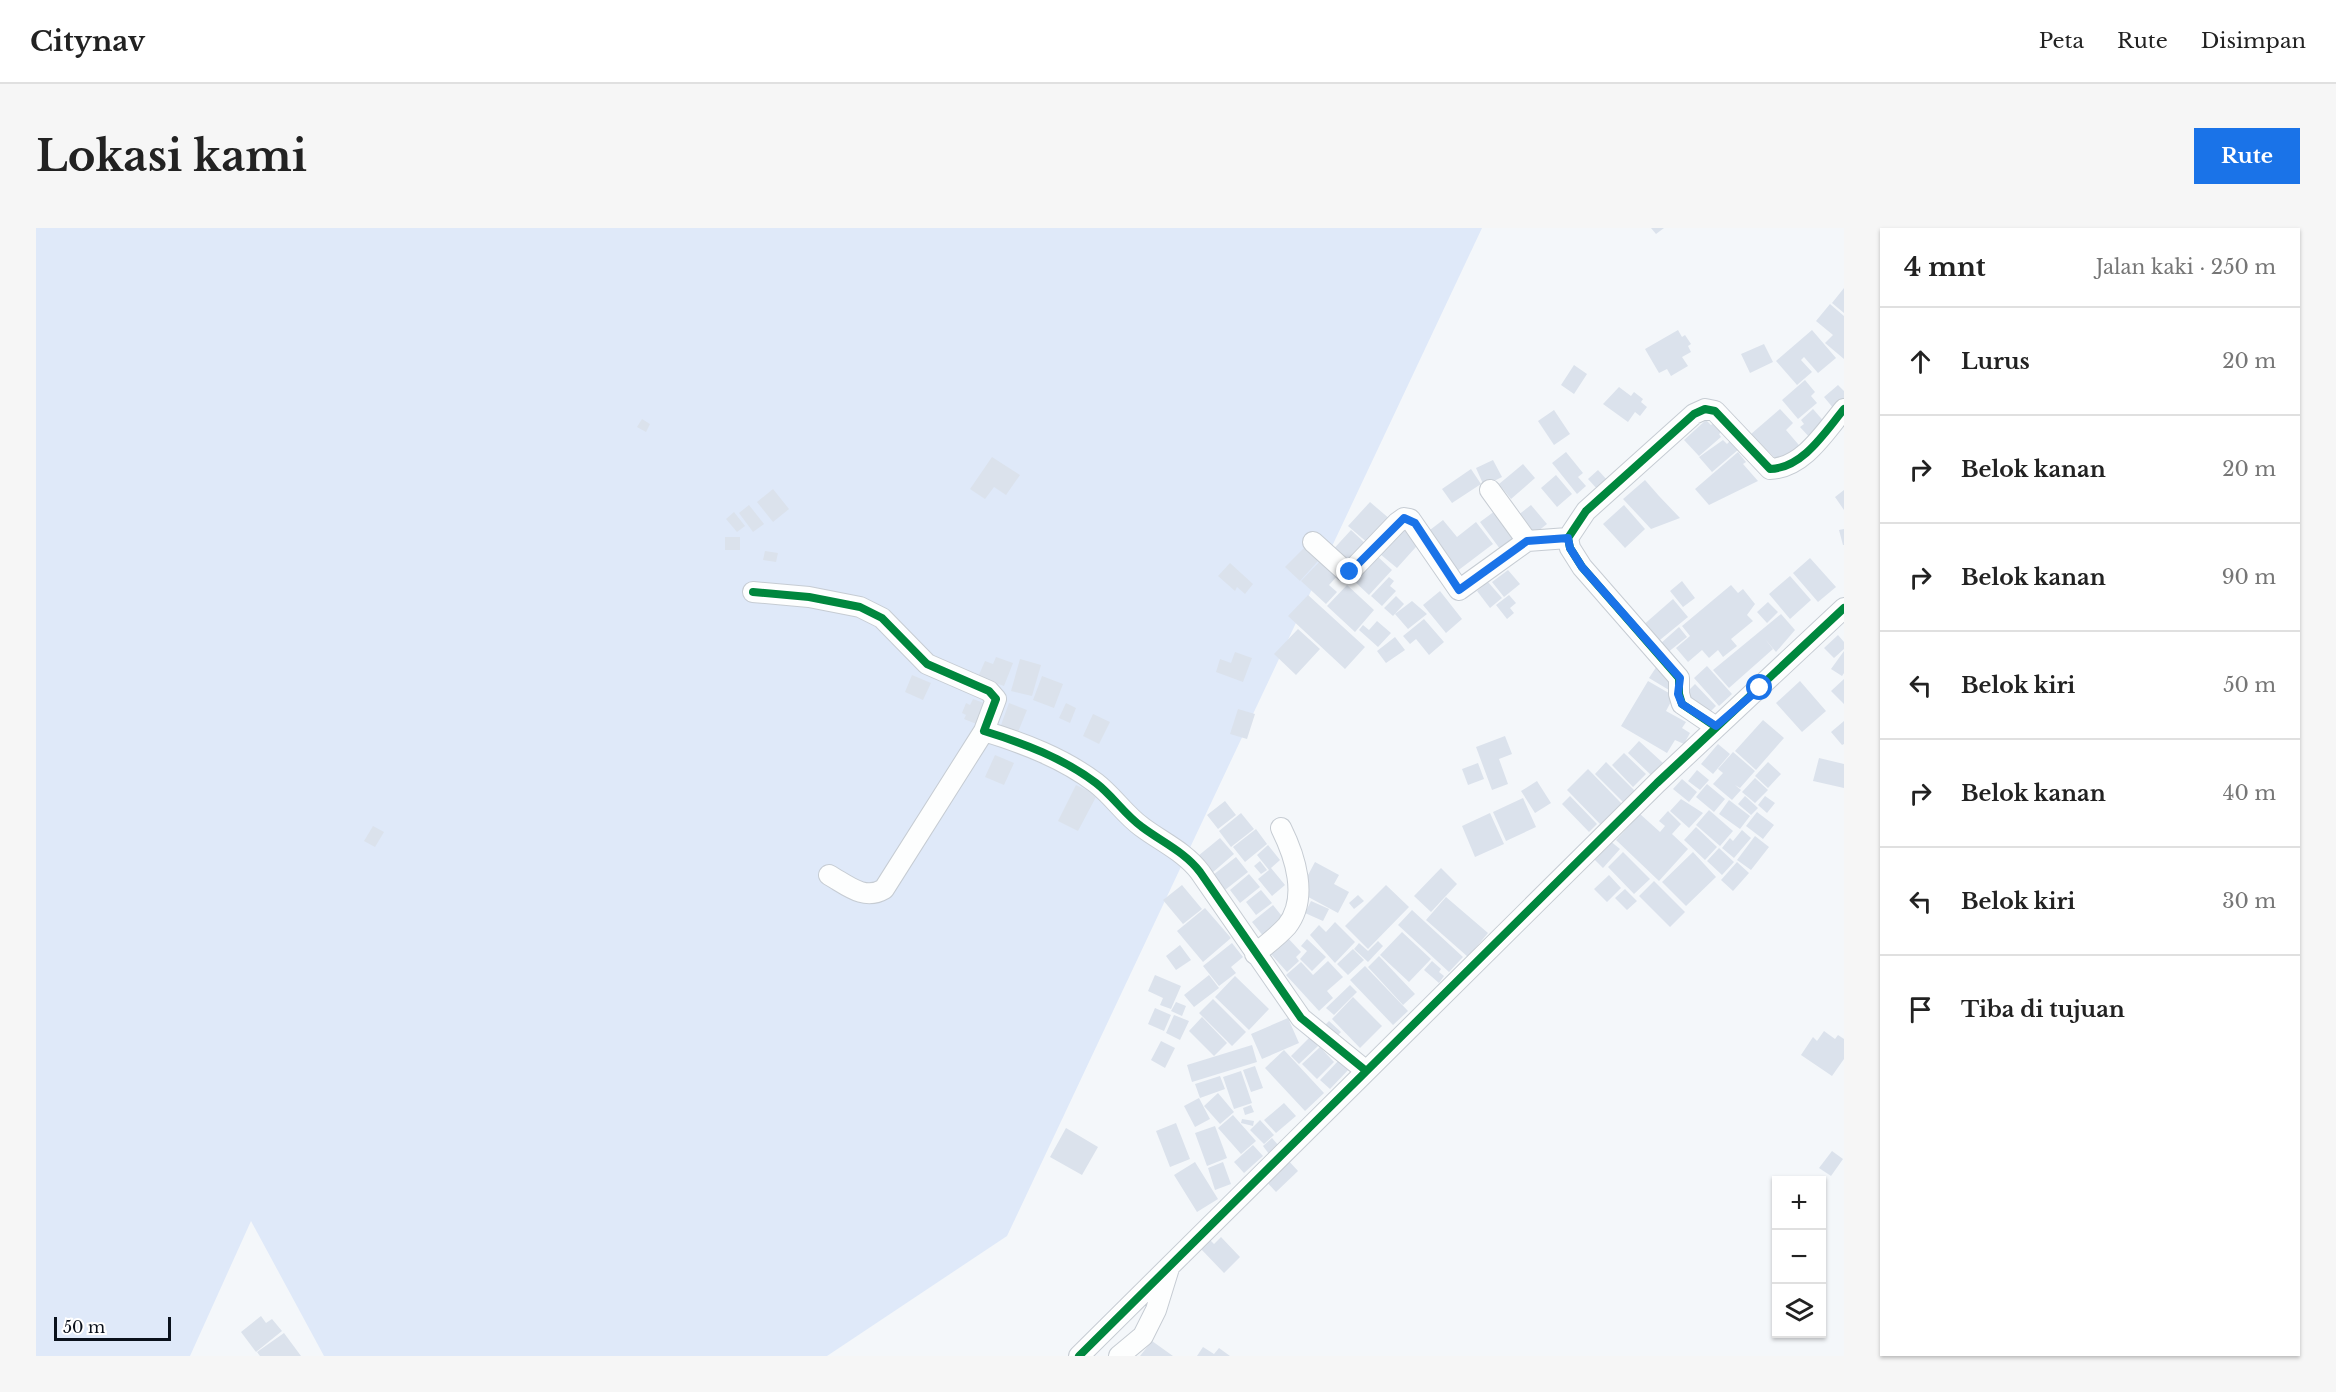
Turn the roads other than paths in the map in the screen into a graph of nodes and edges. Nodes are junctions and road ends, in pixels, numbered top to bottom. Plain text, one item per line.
1 (1844, 409) edge
2 (1490, 490) dead end
3 (1568, 538) junction
4 (1527, 541) junction
5 (1313, 542) dead end
6 (753, 592) dead end
7 (1841, 617) edge
8 (1716, 726) junction
9 (984, 731) junction
10 (1281, 828) dead end
11 (829, 875) dead end
12 (1256, 954) junction
13 (1365, 1070) junction
14 (1170, 1265) junction
15 (1079, 1356) edge
16 (1119, 1356) edge

1 - 3 street
2 - 4 street
3 - 4 street
3 - 8 street
4 - 5 street
6 - 9 street
7 - 8 street
8 - 13 street
9 - 11 street
9 - 12 street
10 - 12 street
12 - 13 street
13 - 14 street
14 - 15 street
14 - 16 street

